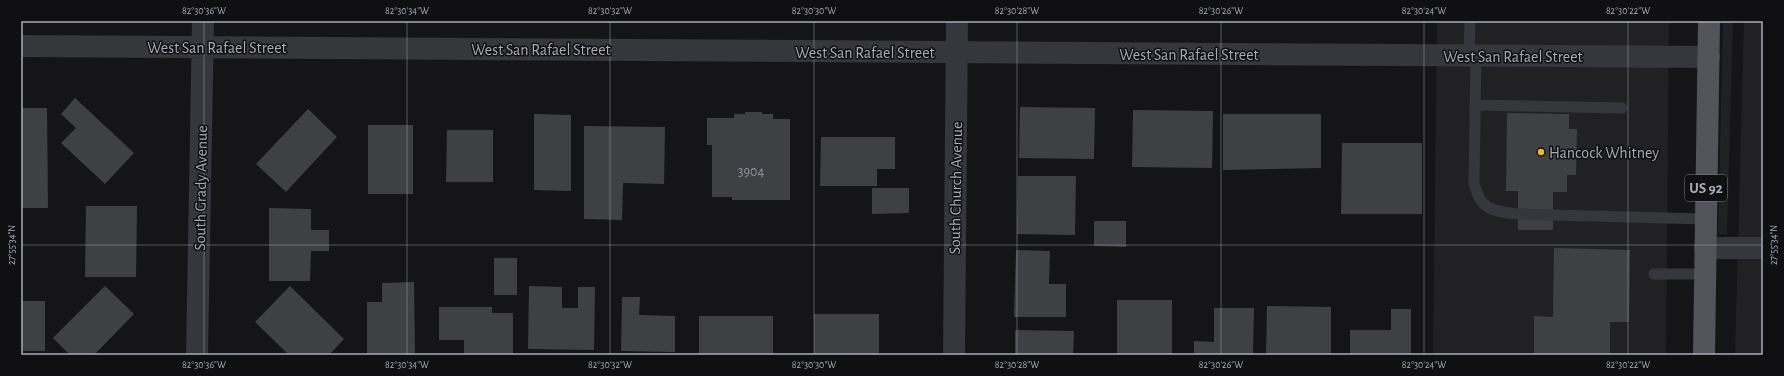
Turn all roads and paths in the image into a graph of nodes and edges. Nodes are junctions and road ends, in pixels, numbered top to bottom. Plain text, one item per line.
1 (203, 21) edge
2 (956, 21) edge
3 (1470, 21) edge
4 (1710, 21) edge
5 (21, 46) edge
6 (202, 47) junction
7 (956, 52) junction
8 (1473, 56) junction
9 (1709, 57) junction
10 (1476, 105) junction
11 (1622, 108) dead end
12 (1706, 219) junction
13 (1705, 248) junction
14 (1763, 248) edge
15 (1654, 274) dead end
16 (1705, 274) junction
17 (197, 355) edge
18 (954, 355) edge
19 (1704, 355) edge

1 - 6 street, South Grady Avenue
2 - 7 street, South Church Avenue
3 - 8 lane
4 - 9 main road, US 92
5 - 6 street, West San Rafael Street
6 - 7 street, West San Rafael Street
6 - 17 street, South Grady Avenue
7 - 8 street, West San Rafael Street
7 - 18 street, South Church Avenue
8 - 9 street, West San Rafael Street
8 - 10 lane
9 - 12 main road, US 92
10 - 11 lane
10 - 12 lane
12 - 13 main road, US 92
13 - 14 street
13 - 16 main road, US 92
15 - 16 lane
16 - 19 main road, US 92

